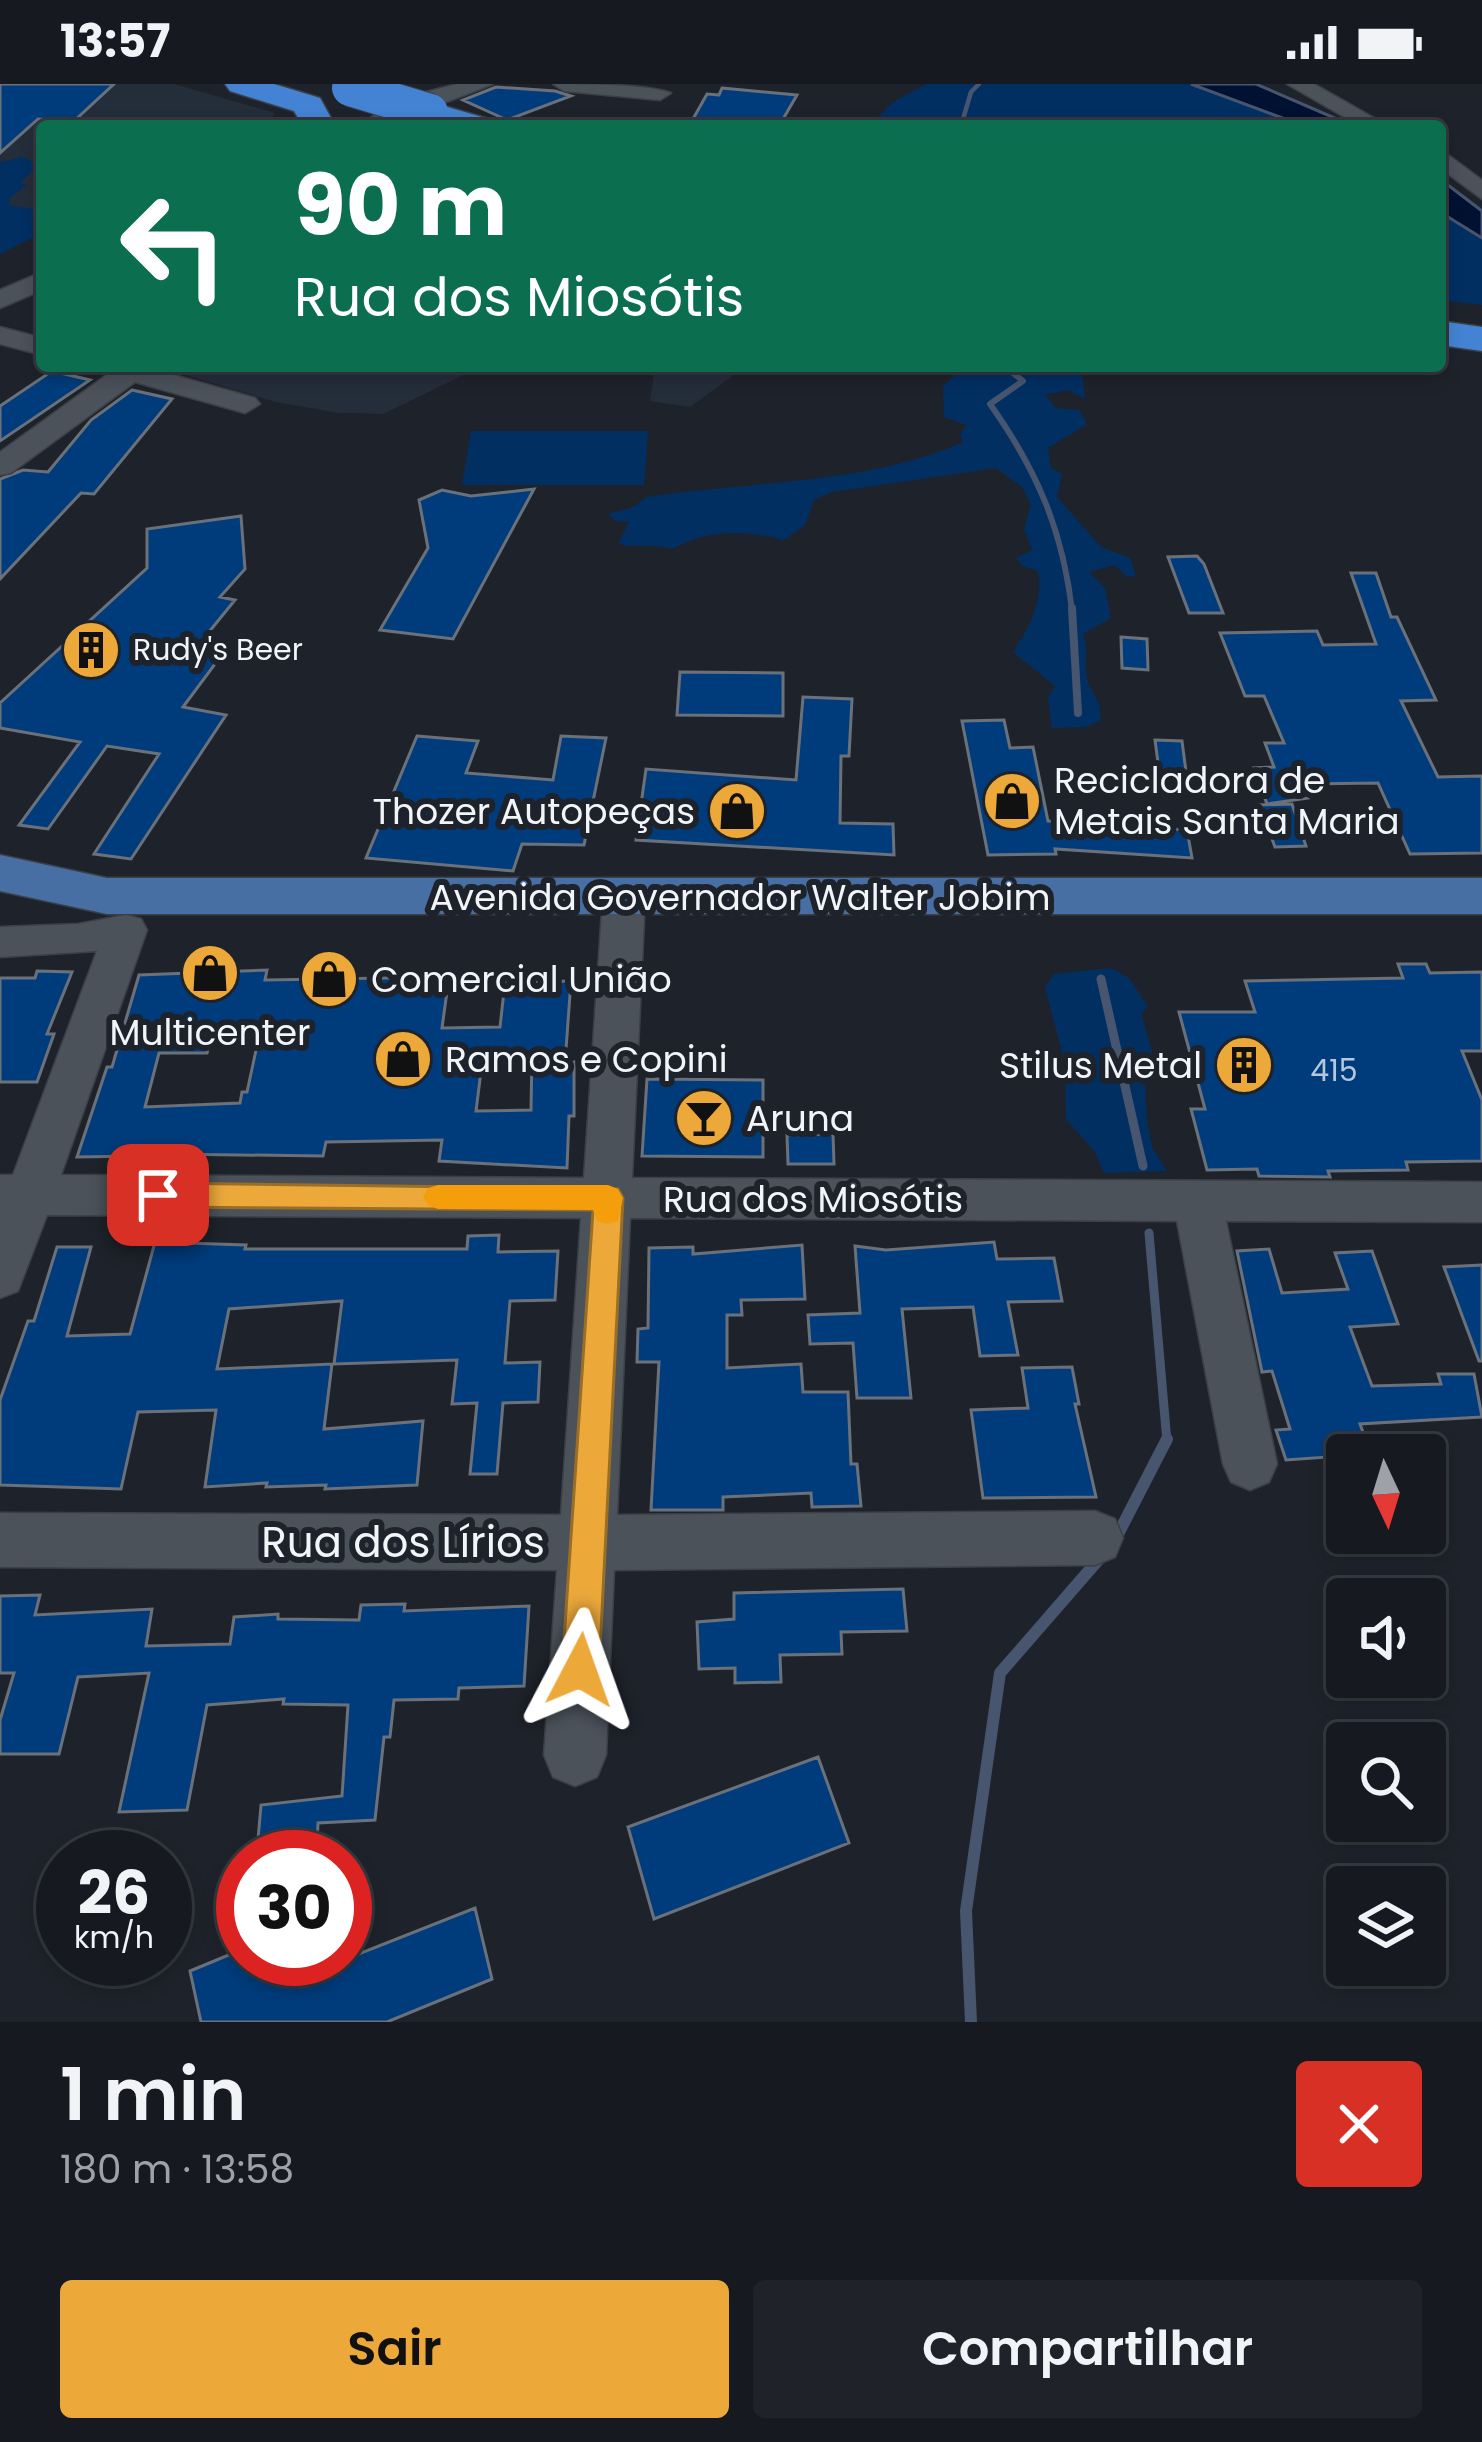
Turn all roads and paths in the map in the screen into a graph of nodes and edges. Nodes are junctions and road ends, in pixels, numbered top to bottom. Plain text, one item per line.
1 (241, 84) edge
2 (292, 84) edge
3 (482, 84) edge
4 (565, 84) edge
5 (1298, 84) edge
6 (407, 85) edge
7 (660, 92) dead end
8 (330, 105) edge
9 (428, 113) edge
10 (358, 120) edge
11 (393, 120) edge
12 (1366, 120) edge
13 (1446, 161) edge
14 (1482, 192) edge
15 (36, 264) edge
16 (0, 280) edge
17 (36, 283) edge
18 (0, 300) edge
19 (1446, 313) edge
20 (1482, 318) edge
21 (1446, 334) edge
22 (0, 335) edge
23 (1482, 339) edge
24 (36, 345) edge
25 (116, 372) edge
26 (131, 372) edge
27 (245, 404) dead end
28 (0, 466) edge
29 (0, 874) edge
30 (1482, 896) edge
31 (0, 909) edge
32 (623, 913) junction
33 (712, 913) junction
34 (1482, 929) edge
35 (126, 930) junction
36 (0, 942) edge
37 (15, 1195) edge
38 (608, 1198) junction
39 (1197, 1200) junction
40 (1482, 1202) edge
41 (0, 1276) edge
42 (1250, 1464) dead end
43 (1095, 1538) dead end
44 (0, 1540) edge
45 (588, 1544) junction
46 (575, 1755) dead end

1 - 8 highway
2 - 8 highway
3 - 9 street
4 - 7 street
5 - 12 street
6 - 8 street
6 - 9 street
8 - 9 highway
8 - 10 street
9 - 11 street
13 - 14 street
15 - 16 street
17 - 18 street
19 - 20 highway
21 - 23 highway
22 - 24 street
25 - 28 street
26 - 27 street
29 - 32 main road, Avenida Governador Walter Jobim
30 - 33 main road, Avenida Governador Walter Jobim
31 - 35 main road, Avenida Governador Walter Jobim
32 - 33 main road, Avenida Governador Walter Jobim
32 - 35 main road, Avenida Governador Walter Jobim
32 - 38 street
33 - 34 main road, Avenida Governador Walter Jobim
35 - 36 street
35 - 37 street
37 - 38 street, Rua dos Miosótis
37 - 41 street
38 - 39 street, Rua dos Miosótis
38 - 45 street
39 - 40 street, Rua dos Miosótis
39 - 42 street
43 - 45 street, Rua dos Lírios
44 - 45 street, Rua dos Lírios
45 - 46 street

